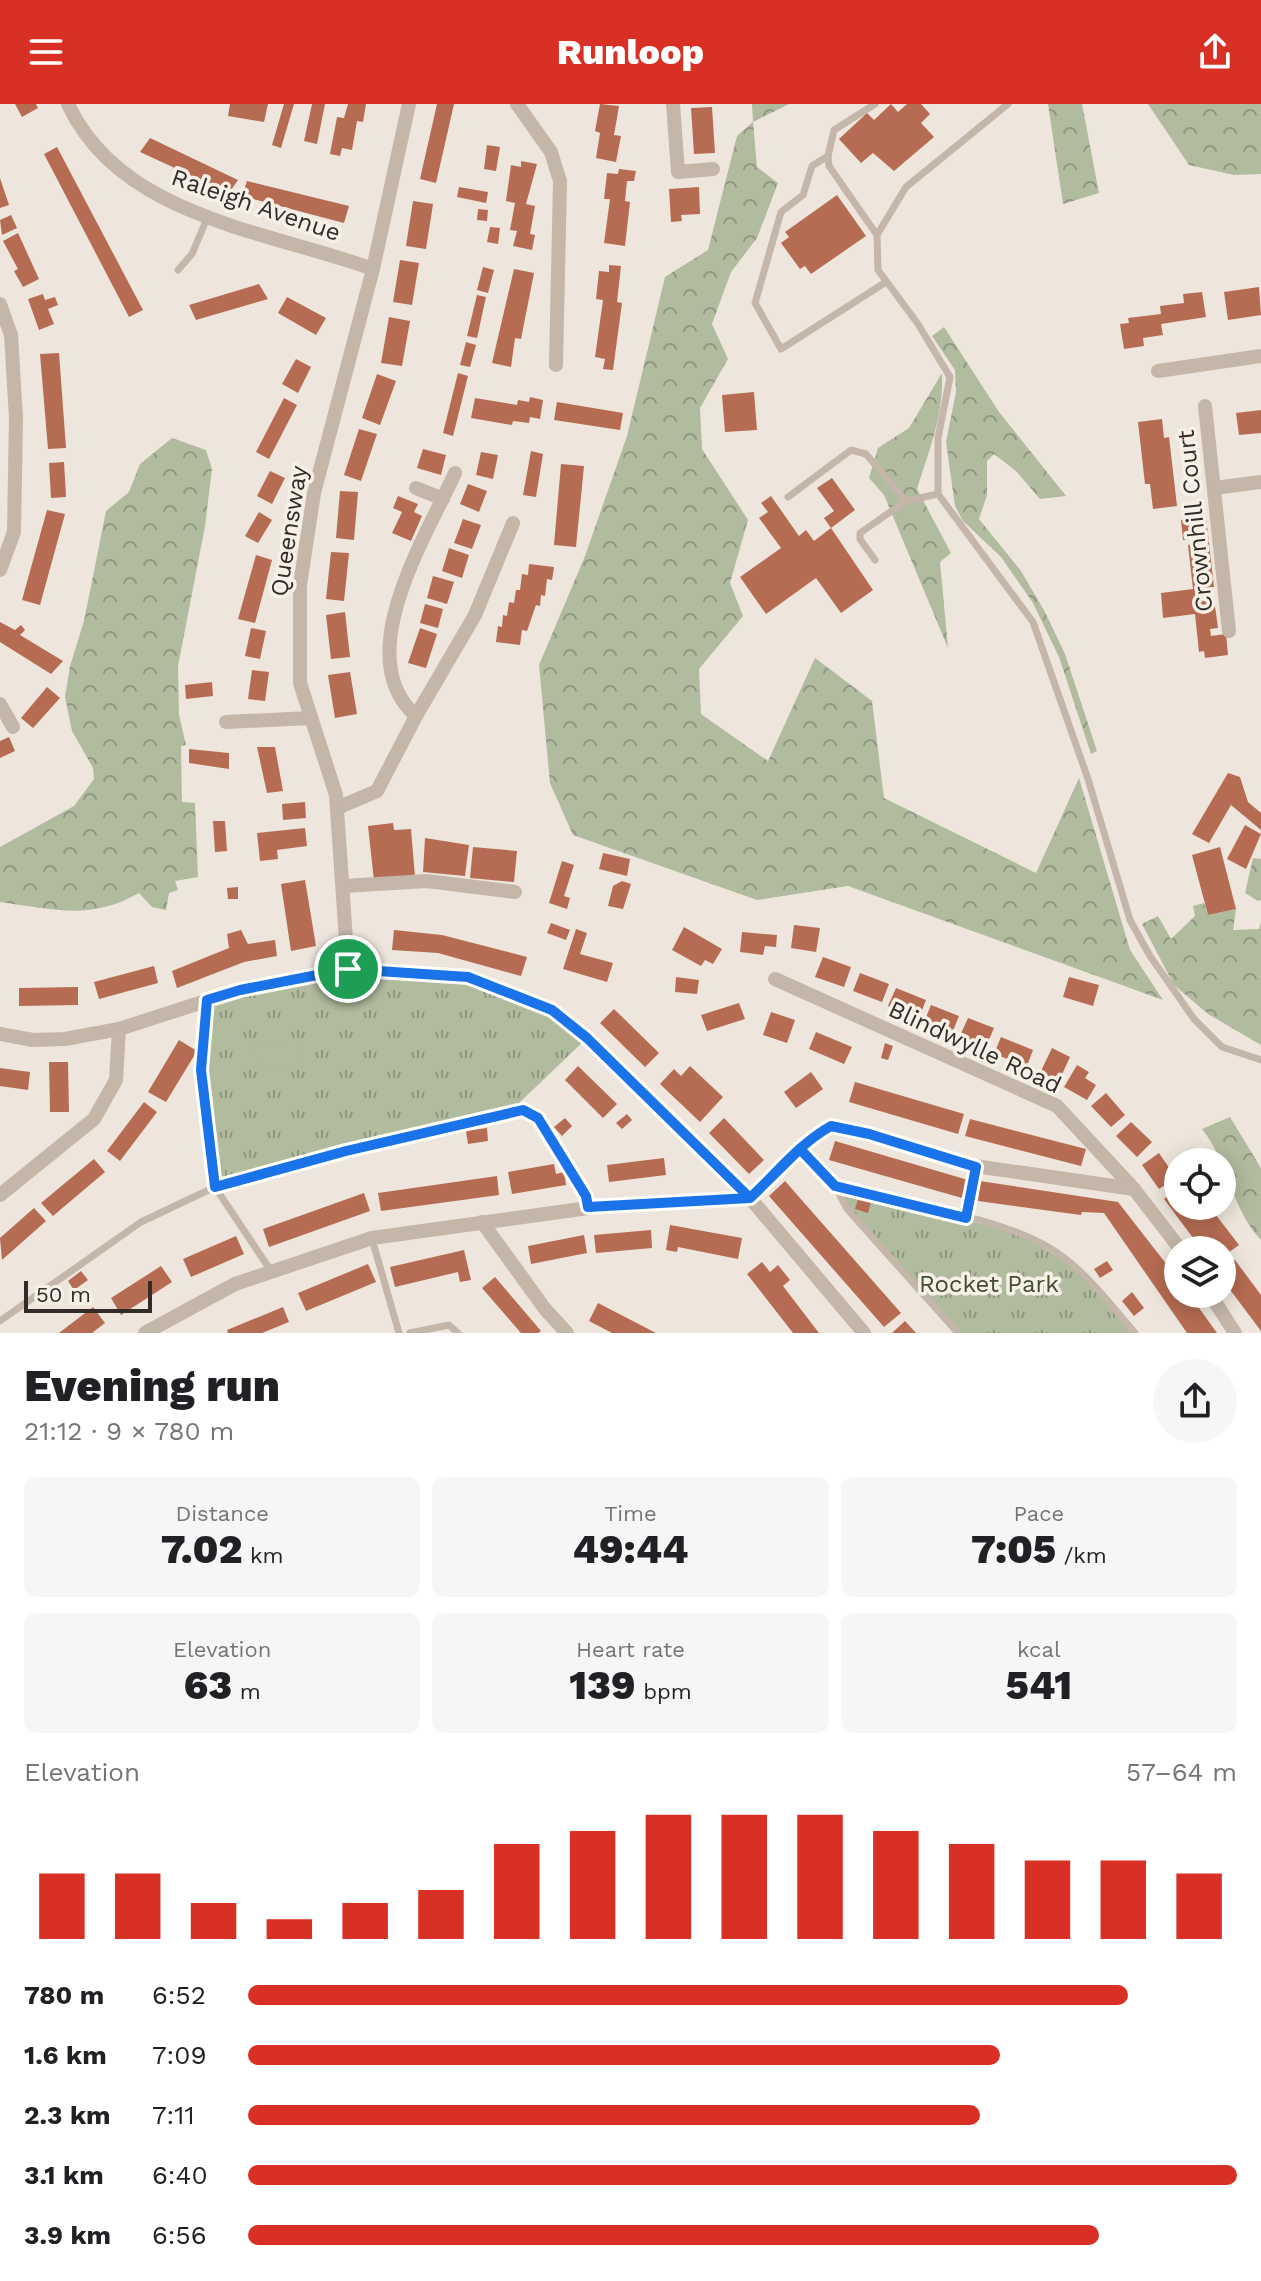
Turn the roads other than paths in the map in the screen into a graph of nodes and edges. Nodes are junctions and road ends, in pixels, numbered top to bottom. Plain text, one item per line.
1 (68, 104) edge
2 (409, 104) edge
3 (517, 104) edge
4 (673, 104) edge
5 (875, 104) edge
6 (1008, 104) edge
7 (828, 156) junction
8 (713, 169) dead end
9 (208, 216) junction
10 (877, 235) junction
11 (373, 269) junction
12 (178, 270) dead end
13 (886, 282) junction
14 (0, 304) edge
15 (1261, 356) edge
16 (556, 365) dead end
17 (1158, 371) dead end
18 (1205, 406) dead end
19 (455, 473) dead end
20 (1261, 482) edge
21 (416, 488) dead end
22 (1214, 488) junction
23 (938, 494) junction
24 (788, 497) dead end
25 (443, 499) junction
26 (906, 501) junction
27 (513, 523) dead end
28 (875, 560) dead end
29 (0, 570) edge
30 (1229, 631) dead end
31 (0, 704) edge
32 (416, 716) junction
33 (310, 718) junction
34 (226, 722) dead end
35 (13, 727) dead end
36 (337, 808) junction
37 (344, 886) junction
38 (515, 892) dead end
39 (348, 969) junction
40 (775, 979) dead end
41 (207, 1000) junction
42 (119, 1029) junction
43 (0, 1034) edge
44 (1261, 1060) edge
45 (800, 1149) junction
46 (976, 1167) junction
47 (835, 1186) junction
48 (215, 1187) junction
49 (1134, 1189) junction
50 (0, 1195) edge
51 (750, 1198) junction
52 (588, 1207) junction
53 (966, 1218) junction
54 (482, 1222) junction
55 (1170, 1236) edge
56 (372, 1238) junction
57 (271, 1271) junction
58 (1219, 1308) edge
59 (0, 1321) edge
60 (145, 1333) edge
61 (399, 1333) edge
62 (410, 1333) edge
63 (458, 1333) edge
64 (567, 1333) edge
65 (864, 1333) edge
66 (958, 1333) edge
67 (1135, 1333) edge
68 (1235, 1333) edge

1 - 9 street, Raleigh Avenue
2 - 11 street, Queensway
3 - 16 street
4 - 8 street
5 - 7 lane
6 - 10 lane
7 - 10 lane
7 - 13 lane
9 - 11 street, Raleigh Avenue
9 - 12 lane
10 - 13 lane
11 - 33 street, Queensway
13 - 23 lane
14 - 29 street
15 - 17 street
18 - 22 street, Crownhill Court
19 - 25 street
20 - 22 street
21 - 25 street
22 - 30 street, Crownhill Court
23 - 26 lane
23 - 44 lane
24 - 26 lane
25 - 32 street
26 - 28 lane
27 - 32 street
31 - 35 street
32 - 36 street
33 - 34 street
33 - 36 street, Queensway
36 - 37 street, Queensway
37 - 38 street
37 - 39 street, Queensway
39 - 41 street
39 - 51 street
40 - 49 street, Blindwylle Road
41 - 42 street
41 - 48 lane
42 - 43 street
42 - 50 street
45 - 46 street
45 - 47 lane
45 - 51 street
46 - 49 street
46 - 53 lane
47 - 53 lane
47 - 66 lane
48 - 52 lane
48 - 57 lane
48 - 59 lane
49 - 55 street, Blindwylle Road
51 - 52 street
51 - 65 street
52 - 54 street
53 - 67 lane
54 - 56 street
54 - 64 street
56 - 57 street
56 - 61 lane
57 - 60 street
58 - 68 street
62 - 63 lane

